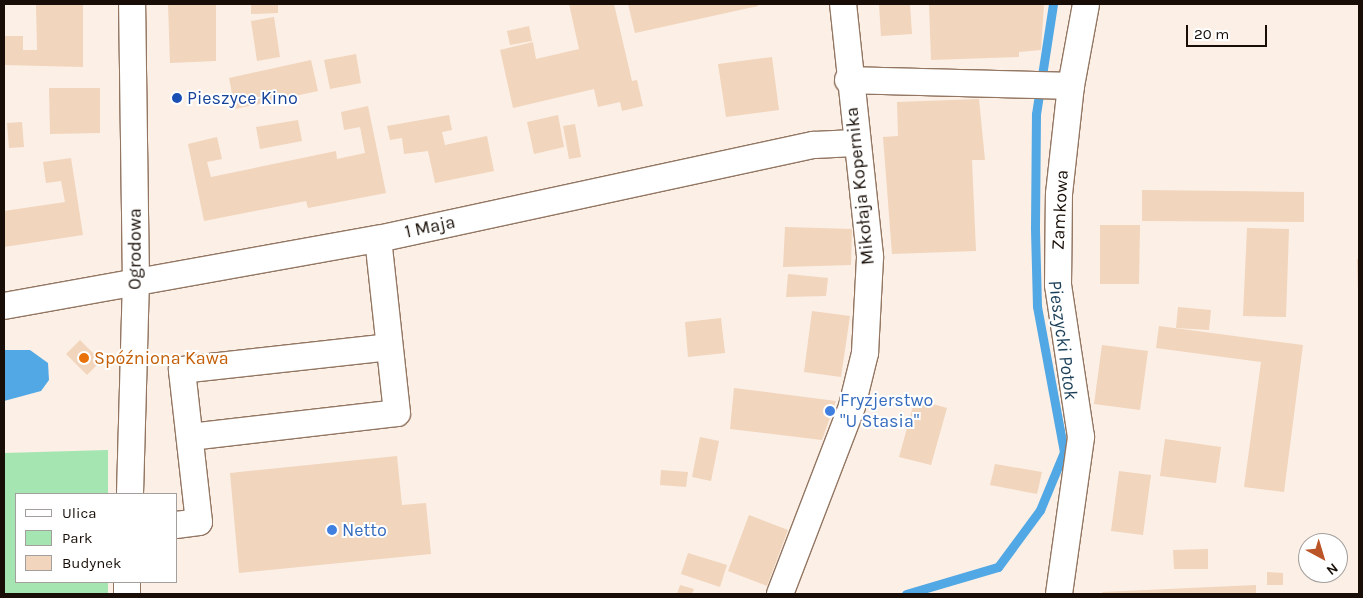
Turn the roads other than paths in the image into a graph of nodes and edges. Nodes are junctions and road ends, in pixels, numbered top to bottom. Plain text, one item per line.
1 (132, 4) edge
2 (843, 4) edge
3 (1086, 4) edge
4 (848, 80) junction
5 (1064, 86) junction
6 (854, 143) junction
7 (378, 239) junction
8 (136, 284) junction
9 (4, 306) edge
10 (389, 347) junction
11 (190, 437) junction
12 (130, 493) edge
13 (178, 525) edge
14 (780, 594) edge
15 (1059, 594) edge

1 - 8 street, Ogrodowa
2 - 4 street, Mikołaja Kopernika
3 - 5 street, Zamkowa
4 - 5 street
4 - 6 street, Mikołaja Kopernika
5 - 15 street, Zamkowa
6 - 7 street, 1 Maja
6 - 14 street, Mikołaja Kopernika
7 - 8 street, 1 Maja
7 - 10 street
8 - 9 street, 1 Maja
8 - 12 street, Ogrodowa
10 - 11 street
10 - 11 street
11 - 13 street

